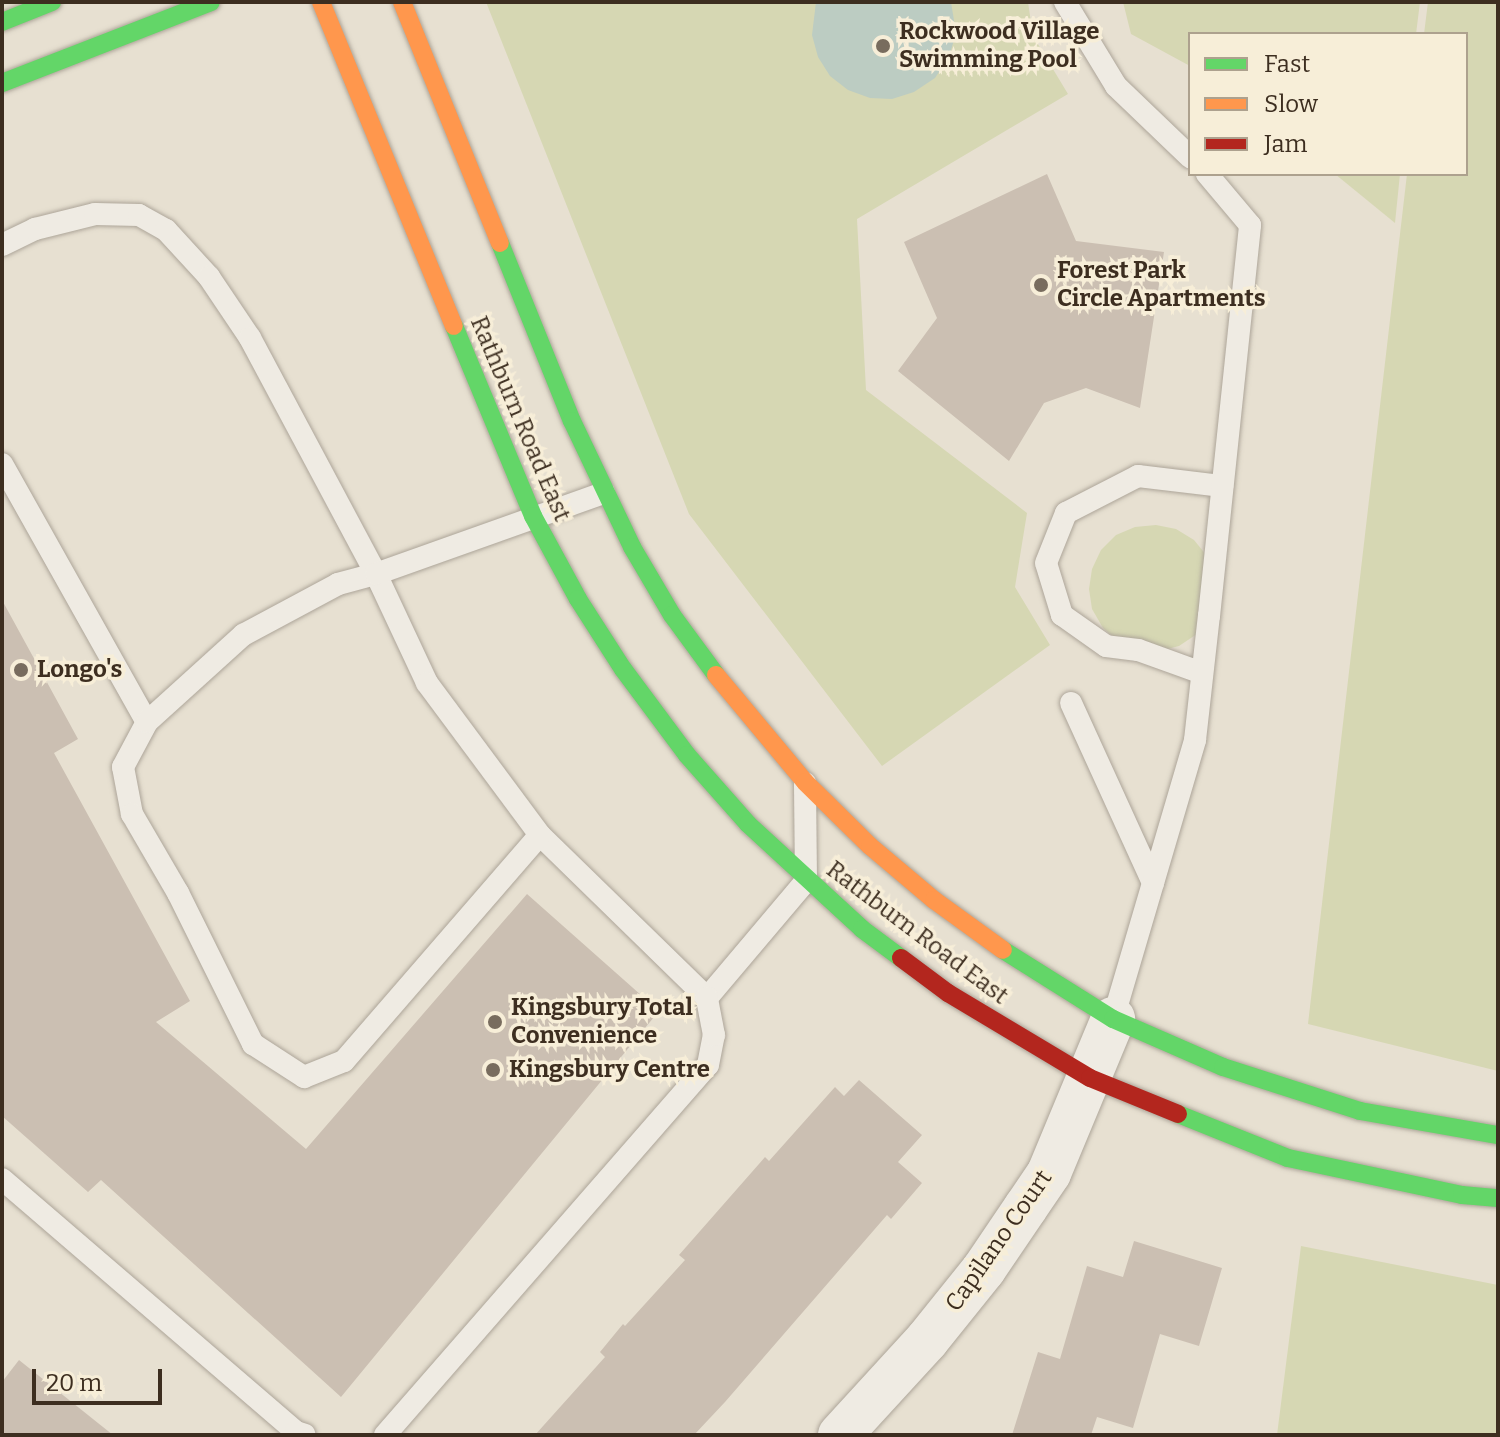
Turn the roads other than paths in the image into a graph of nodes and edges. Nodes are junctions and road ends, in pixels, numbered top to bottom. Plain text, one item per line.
1 (52, 2) edge
2 (211, 2) edge
3 (321, 2) edge
4 (402, 2) edge
5 (1065, 2) edge
6 (2, 22) edge
7 (2, 83) edge
8 (1188, 155) edge
9 (1209, 176) edge
10 (2, 245) edge
11 (2, 464) edge
12 (1222, 486) junction
13 (604, 493) junction
14 (533, 516) junction
15 (376, 574) junction
16 (1202, 673) junction
17 (1071, 703) dead end
18 (147, 722) junction
19 (805, 782) junction
20 (540, 835) junction
21 (806, 881) junction
22 (1153, 883) junction
23 (707, 998) junction
24 (1113, 1019) junction
25 (1090, 1078) junction
26 (1498, 1135) edge
27 (2, 1179) edge
28 (1498, 1198) edge
29 (305, 1435) edge
30 (385, 1435) edge
31 (840, 1435) edge

1 - 6 street
2 - 7 street
3 - 14 street, Rathburn Road East
4 - 13 street, Rathburn Road East
5 - 8 lane
9 - 12 lane
10 - 15 lane
11 - 18 lane
12 - 16 lane
12 - 16 lane
13 - 14 lane
13 - 19 street, Rathburn Road East
14 - 15 lane
14 - 21 street, Rathburn Road East
15 - 18 lane
15 - 20 lane
16 - 22 lane
17 - 22 lane
18 - 20 lane
19 - 21 lane
19 - 24 street, Rathburn Road East
20 - 23 lane
21 - 23 lane
21 - 25 street, Rathburn Road East
22 - 24 lane
23 - 30 lane
24 - 25 street, Capilano Court
24 - 26 street, Rathburn Road East
25 - 28 street, Rathburn Road East
25 - 31 street, Capilano Court
27 - 29 lane

